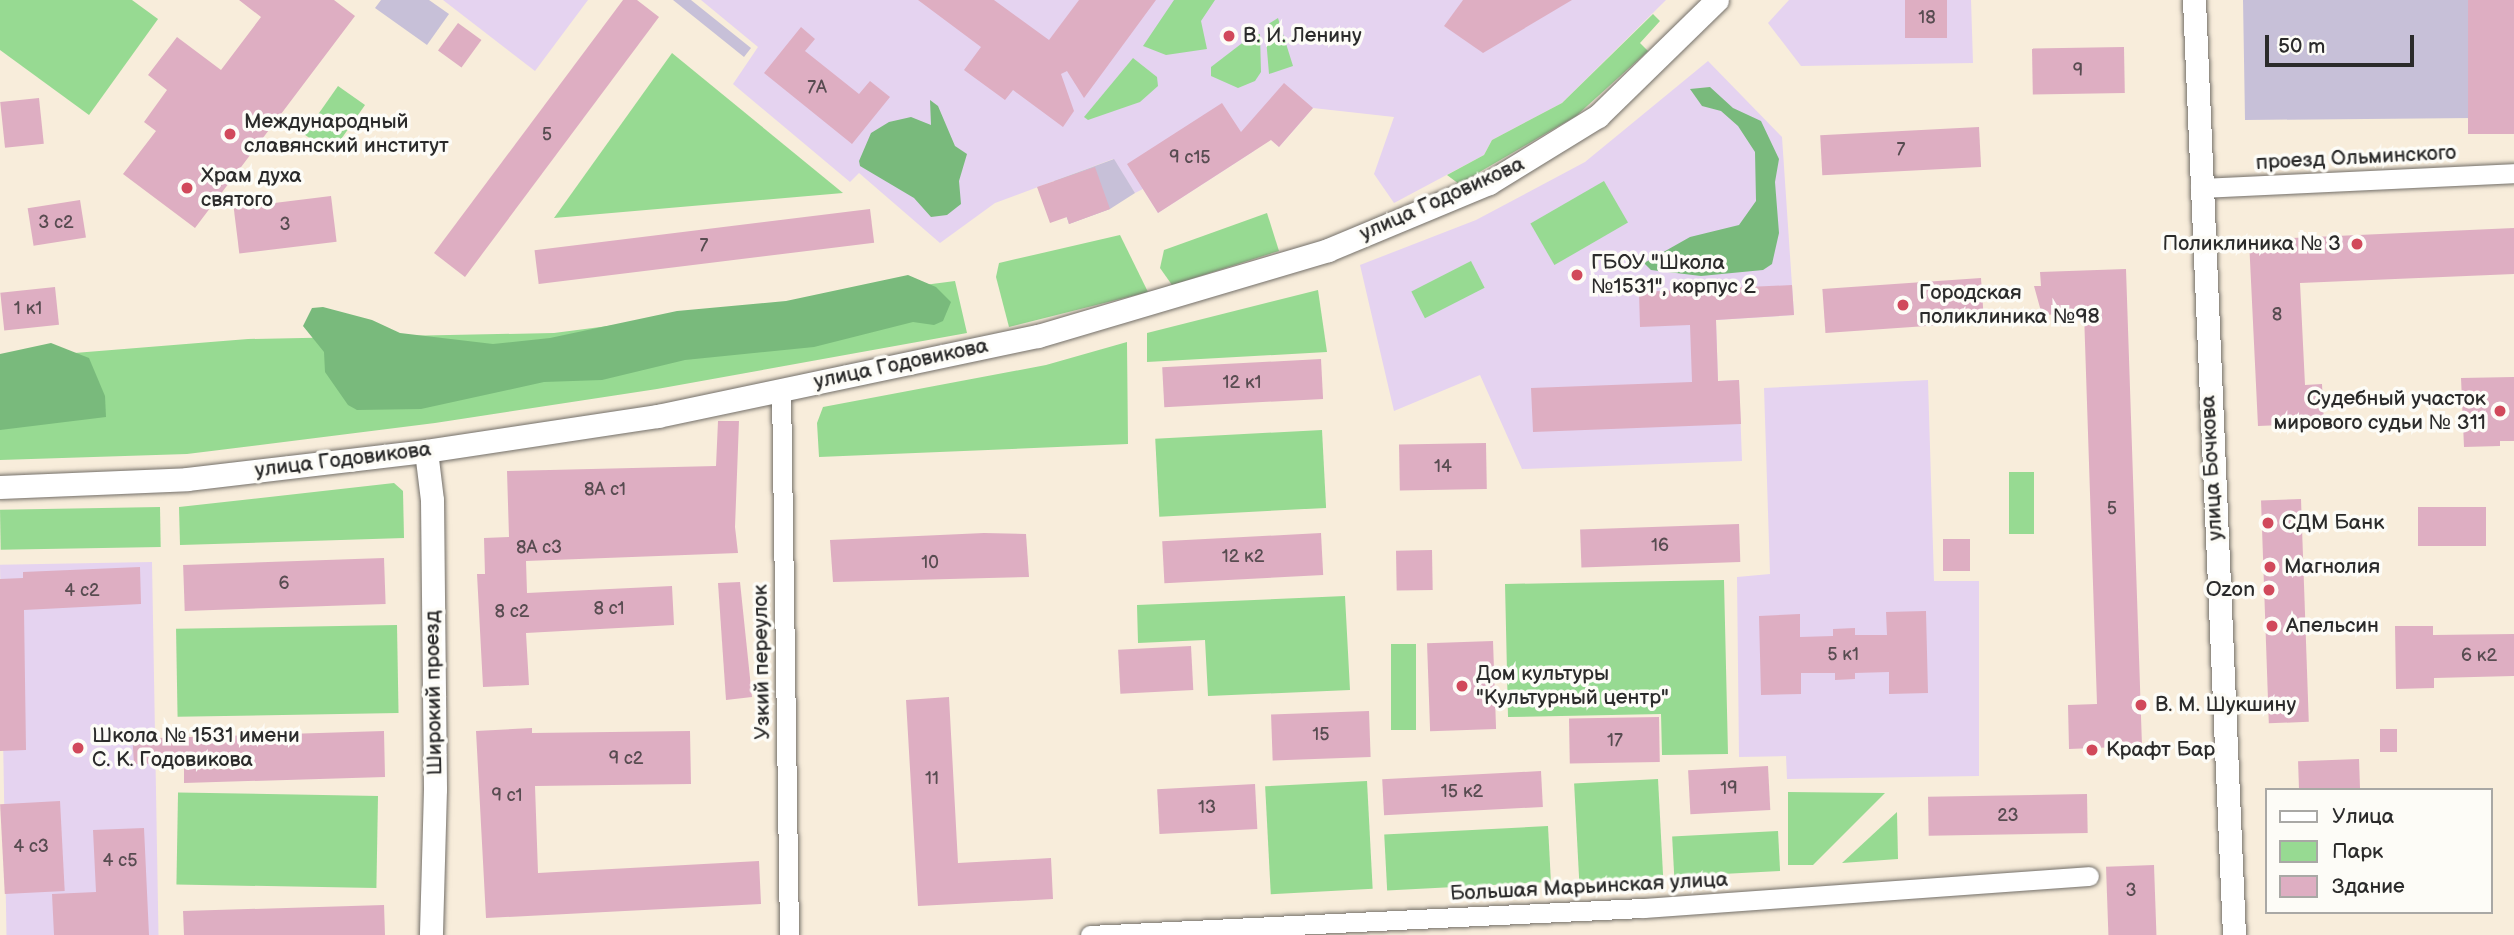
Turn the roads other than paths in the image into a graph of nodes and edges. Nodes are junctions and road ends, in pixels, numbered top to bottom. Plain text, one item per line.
1 (1717, 0) edge
2 (2194, 0) edge
3 (2514, 173) edge
4 (2200, 188) junction
5 (781, 389) junction
6 (426, 451) junction
7 (0, 487) edge
8 (2089, 876) dead end
9 (431, 935) edge
10 (789, 935) edge
11 (1090, 935) edge
12 (2234, 935) edge

1 - 5 street, улица Годовикова
2 - 4 street, улица Бочкова
3 - 4 street, проезд Ольминского
4 - 12 street, улица Бочкова
5 - 6 street, улица Годовикова
5 - 10 street, Узкий переулок
6 - 7 street, улица Годовикова
6 - 9 street, Широкий проезд
8 - 11 street, Большая Марьинская улица

